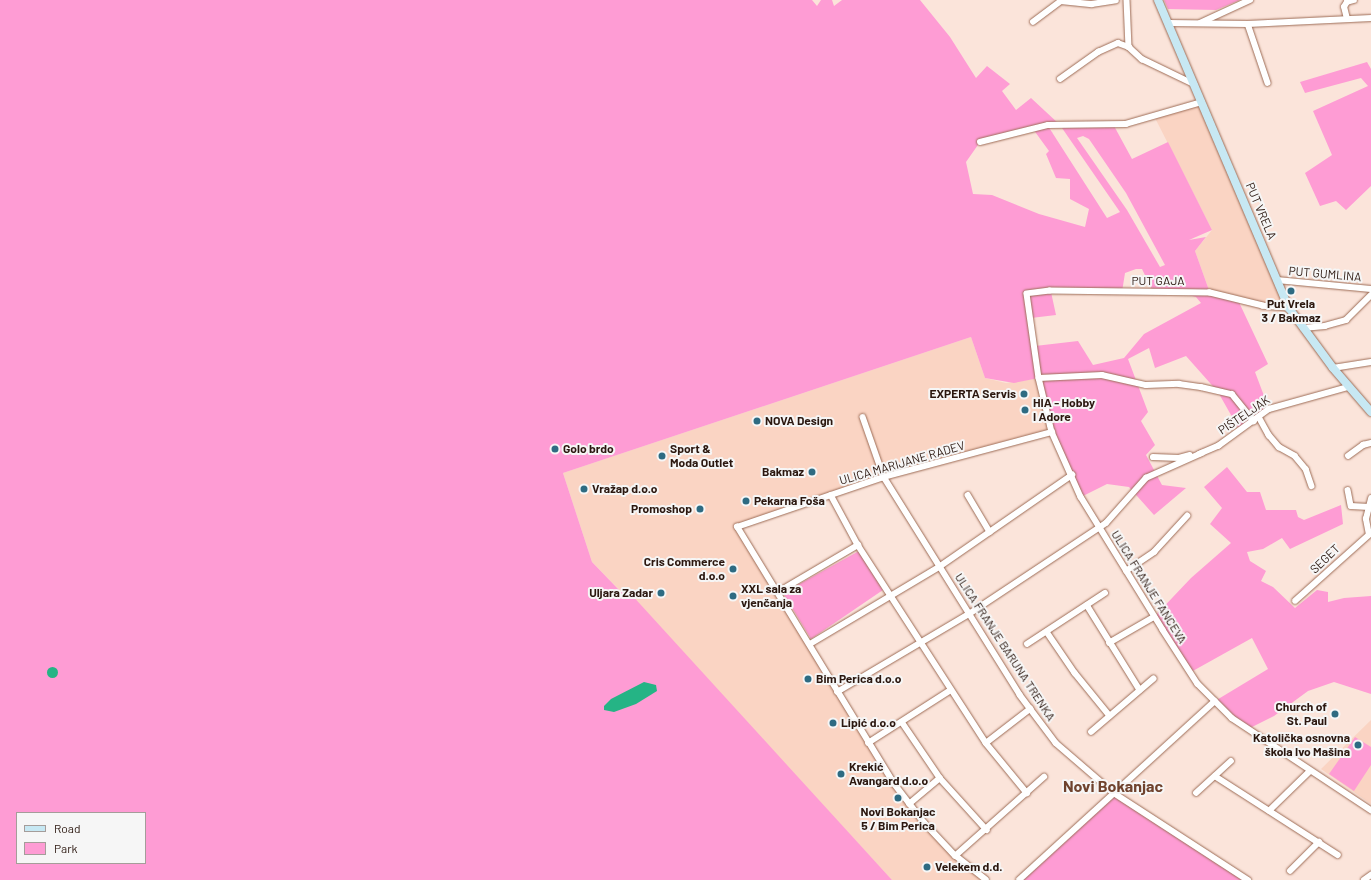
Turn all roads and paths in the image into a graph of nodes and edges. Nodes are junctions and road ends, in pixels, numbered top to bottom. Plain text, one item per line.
1 (1069, 0) edge
2 (1116, 0) edge
3 (1127, 0) edge
4 (1158, 0) edge
5 (1250, 0) edge
6 (1354, 0) edge
7 (1371, 18) edge
8 (1347, 19) junction
9 (1033, 22) dead end
10 (1169, 23) junction
11 (1198, 24) junction
12 (1248, 24) junction
13 (1129, 47) junction
14 (1060, 80) dead end
15 (1268, 83) dead end
16 (1195, 84) junction
17 (1202, 102) junction
18 (980, 142) dead end
19 (1277, 280) junction
20 (1371, 289) edge
21 (1027, 294) joint
22 (1371, 295) edge
23 (1289, 308) junction
24 (1303, 328) junction
25 (1371, 362) edge
26 (1333, 368) junction
27 (1039, 378) junction
28 (1348, 387) junction
29 (1371, 412) edge
30 (863, 416) dead end
31 (1259, 417) junction
32 (1254, 421) junction
33 (1052, 432) junction
34 (1371, 443) edge
35 (1202, 453) junction
36 (1348, 456) dead end
37 (1153, 457) dead end
38 (1072, 476) junction
39 (884, 477) junction
40 (1312, 486) dead end
41 (1348, 490) dead end
42 (831, 495) junction
43 (968, 495) dead end
44 (1371, 499) edge
45 (1369, 507) junction
46 (1187, 516) dead end
47 (1099, 527) junction
48 (990, 532) junction
49 (1370, 534) edge
50 (858, 545) junction
51 (939, 567) junction
52 (1126, 571) junction
53 (778, 592) junction
54 (1105, 593) dead end
55 (891, 596) junction
56 (1295, 601) dead end
57 (1087, 605) junction
58 (969, 614) junction
59 (1154, 617) junction
60 (1047, 632) junction
61 (1109, 643) junction
62 (810, 644) junction
63 (921, 644) junction
64 (1027, 644) dead end
65 (1153, 679) dead end
66 (951, 690) junction
67 (1140, 690) junction
68 (837, 692) junction
69 (1215, 701) junction
70 (1030, 709) junction
71 (1110, 716) junction
72 (902, 722) junction
73 (1091, 732) dead end
74 (868, 743) junction
75 (986, 743) junction
76 (1232, 762) dead end
77 (1310, 771) junction
78 (1215, 776) junction
79 (940, 778) junction
80 (1044, 778) dead end
81 (1027, 793) junction
82 (1114, 793) junction
83 (1196, 793) dead end
84 (909, 804) junction
85 (1371, 810) edge
86 (1270, 811) junction
87 (987, 830) junction
88 (1319, 842) junction
89 (1338, 855) dead end
90 (955, 856) junction
91 (1290, 871) dead end
92 (1371, 875) edge
93 (986, 880) edge
94 (1019, 880) edge
95 (1248, 880) edge
96 (1364, 880) edge

1 - 2 street
1 - 9 street
3 - 13 street
4 - 10 main road, PUT VRELA
5 - 11 street
6 - 8 street
7 - 8 street
8 - 12 street
10 - 11 street
10 - 16 main road, PUT VRELA
11 - 12 street
12 - 15 street
13 - 14 street
13 - 16 street
16 - 17 main road, PUT VRELA
17 - 18 street
17 - 19 main road, PUT VRELA
19 - 20 street, PUT GUMLINA
19 - 23 main road, PUT VRELA
21 - 23 street, PUT GAJA
21 - 27 street, ULICA FRANJE FANCEVA
22 - 24 street
23 - 24 main road, PUT VRELA
24 - 26 main road, PUT VRELA
25 - 26 street
26 - 28 main road, PUT VRELA
27 - 32 street
27 - 33 street, ULICA FRANJE FANCEVA
28 - 29 main road, PUT VRELA
28 - 31 street, PIŠTELJAK
30 - 39 street, ULICA FRANJE BARUNA TRENKA
31 - 32 street, PIŠTELJAK
31 - 40 street
32 - 35 street, PIŠTELJAK
33 - 38 street, ULICA FRANJE FANCEVA
33 - 39 street, ULICA MARIJANE RADEV
34 - 36 street
35 - 37 street, PIŠTELJAK
35 - 47 street
38 - 47 street, ULICA FRANJE FANCEVA
38 - 48 street
39 - 42 street, ULICA MARIJANE RADEV
39 - 51 street, ULICA FRANJE BARUNA TRENKA
41 - 45 street
42 - 50 street
42 - 53 street, ULICA MARIJANE RADEV
43 - 48 street
44 - 45 street
45 - 49 street
46 - 52 street
47 - 52 street, ULICA FRANJE FANCEVA
47 - 58 street
48 - 51 street
49 - 56 street, SEGET
50 - 53 street
50 - 55 street
51 - 55 street
51 - 58 street, ULICA FRANJE BARUNA TRENKA
52 - 59 street, ULICA FRANJE FANCEVA
53 - 62 street
54 - 57 street
55 - 62 street
55 - 63 street
57 - 60 street
57 - 61 street
58 - 63 street
58 - 70 street, ULICA FRANJE BARUNA TRENKA
59 - 61 street
59 - 69 street, ULICA FRANJE FANCEVA
60 - 64 street
60 - 71 street
61 - 67 street
62 - 68 street
63 - 66 street
63 - 68 street
65 - 67 street
66 - 72 street
66 - 75 street
67 - 71 street
68 - 74 street
69 - 77 street, ULICA FRANJE FANCEVA
69 - 82 street
70 - 75 street
70 - 82 street, ULICA FRANJE BARUNA TRENKA
71 - 73 street
72 - 74 street
72 - 79 street
74 - 84 street
75 - 81 street
76 - 78 street
77 - 85 street, ULICA FRANJE FANCEVA
77 - 86 street
78 - 83 street
78 - 86 street
79 - 84 street
79 - 87 street
80 - 81 street
81 - 87 street
82 - 94 street
82 - 95 street, ULICA FRANJE BARUNA TRENKA
84 - 90 street
86 - 88 street
87 - 90 street
88 - 89 street
88 - 91 street
90 - 93 street
92 - 96 street

